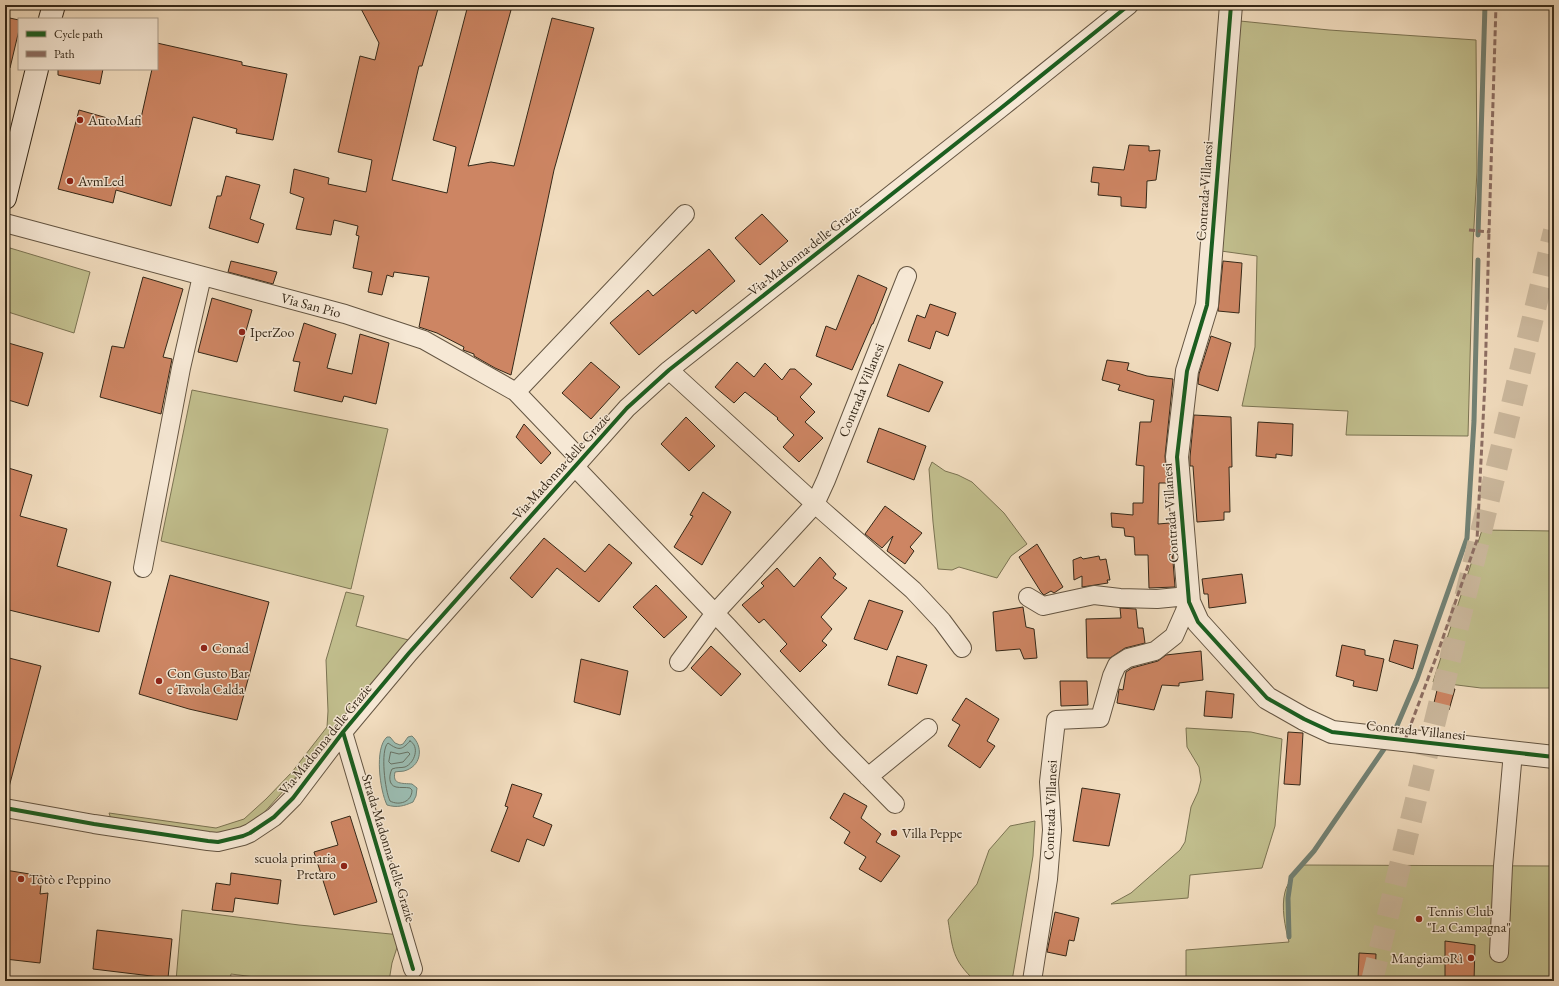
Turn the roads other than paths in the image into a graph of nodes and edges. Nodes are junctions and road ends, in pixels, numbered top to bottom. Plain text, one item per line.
1 (54, 5) edge
2 (1129, 5) edge
3 (1231, 5) edge
4 (50, 18) edge
5 (37, 70) edge
6 (5, 198) edge
7 (684, 214) dead end
8 (5, 223) edge
9 (202, 276) junction
10 (907, 276) dead end
11 (669, 370) junction
12 (516, 392) junction
13 (577, 463) junction
14 (815, 504) junction
15 (143, 568) dead end
16 (1028, 597) dead end
17 (1188, 599) junction
18 (715, 613) junction
19 (962, 648) dead end
20 (679, 662) dead end
21 (928, 728) dead end
22 (343, 732) junction
23 (1513, 752) junction
24 (1554, 757) edge
25 (868, 777) junction
26 (895, 804) dead end
27 (5, 808) edge
28 (1499, 953) dead end
29 (413, 969) dead end
30 (1032, 981) edge

1 - 4 street
2 - 11 street, Via Madonna delle Grazie
3 - 17 street, Contrada Villanesi
5 - 6 street
7 - 12 street
8 - 9 street, Via San Pio
9 - 12 street, Via San Pio
9 - 15 street
10 - 14 street, Contrada Villanesi
11 - 13 street, Via Madonna delle Grazie
11 - 14 street
12 - 13 street, Via San Pio
13 - 18 street
13 - 22 street, Via Madonna delle Grazie
14 - 18 street, Contrada Villanesi
14 - 19 street
16 - 17 street
17 - 23 street, Contrada Villanesi
17 - 30 street, Contrada Villanesi
18 - 20 street, Contrada Villanesi
18 - 25 street
21 - 25 street
22 - 27 street, Via Madonna delle Grazie
22 - 29 street, Strada Madonna delle Grazie
23 - 24 street, Contrada Villanesi
23 - 28 street
25 - 26 street

